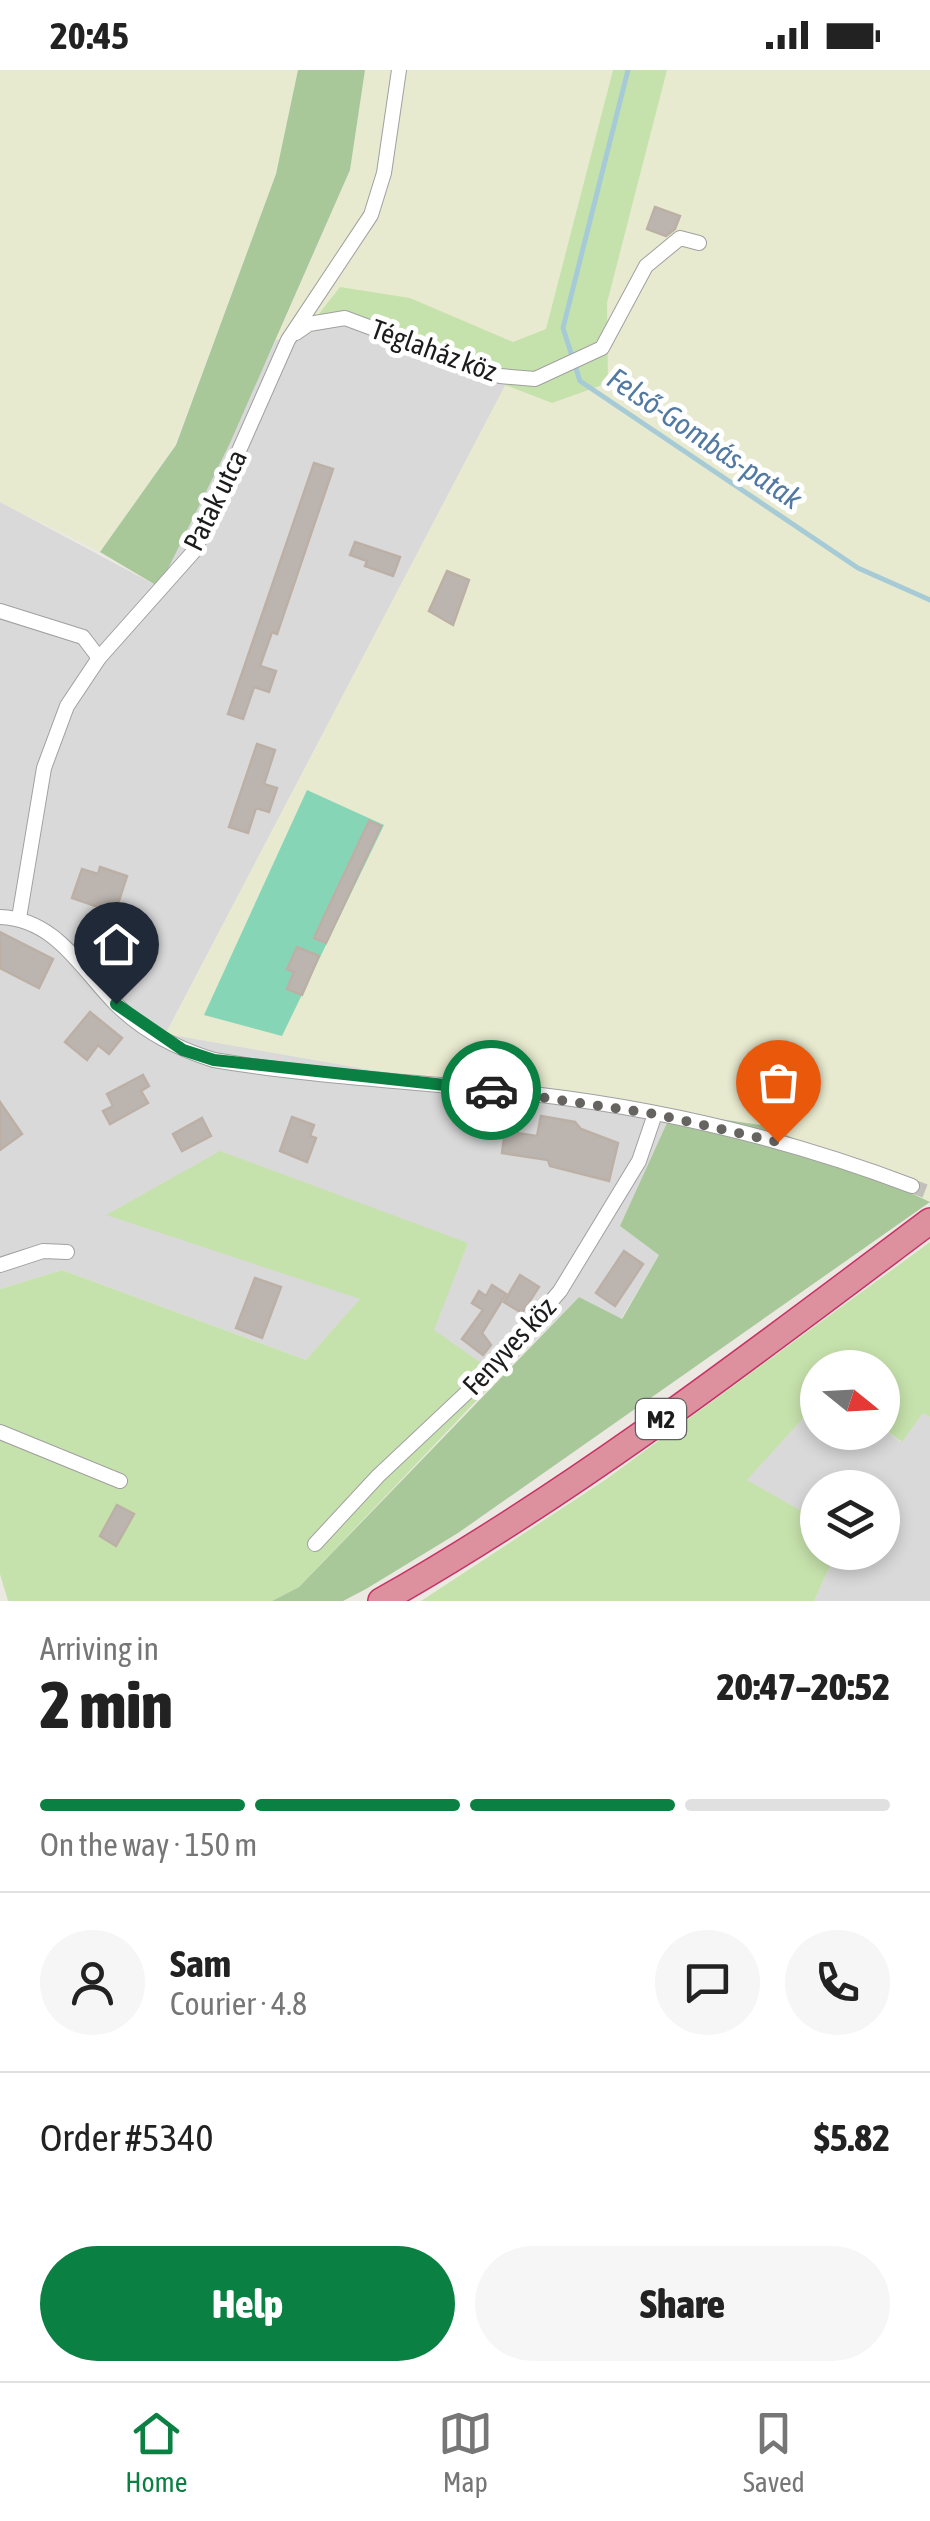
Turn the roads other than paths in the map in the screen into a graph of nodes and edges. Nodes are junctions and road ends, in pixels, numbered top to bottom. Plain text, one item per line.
1 (399, 70) edge
2 (699, 243) dead end
3 (288, 340) junction
4 (0, 611) edge
5 (99, 658) junction
6 (0, 918) edge
7 (19, 918) junction
8 (655, 1114) junction
9 (912, 1186) tunnel mouth
10 (930, 1221) edge
11 (67, 1252) dead end
12 (0, 1265) edge
13 (0, 1432) edge
14 (120, 1481) dead end
15 (314, 1544) dead end
16 (381, 1601) edge

1 - 3 street, Patak utca
2 - 3 street, Téglaház köz
3 - 5 street, Patak utca
4 - 5 street
5 - 7 street, Patak utca
6 - 7 street
7 - 8 street
8 - 9 street
8 - 15 street, Fenyves köz
10 - 16 highway, M2
11 - 12 street
13 - 14 street

